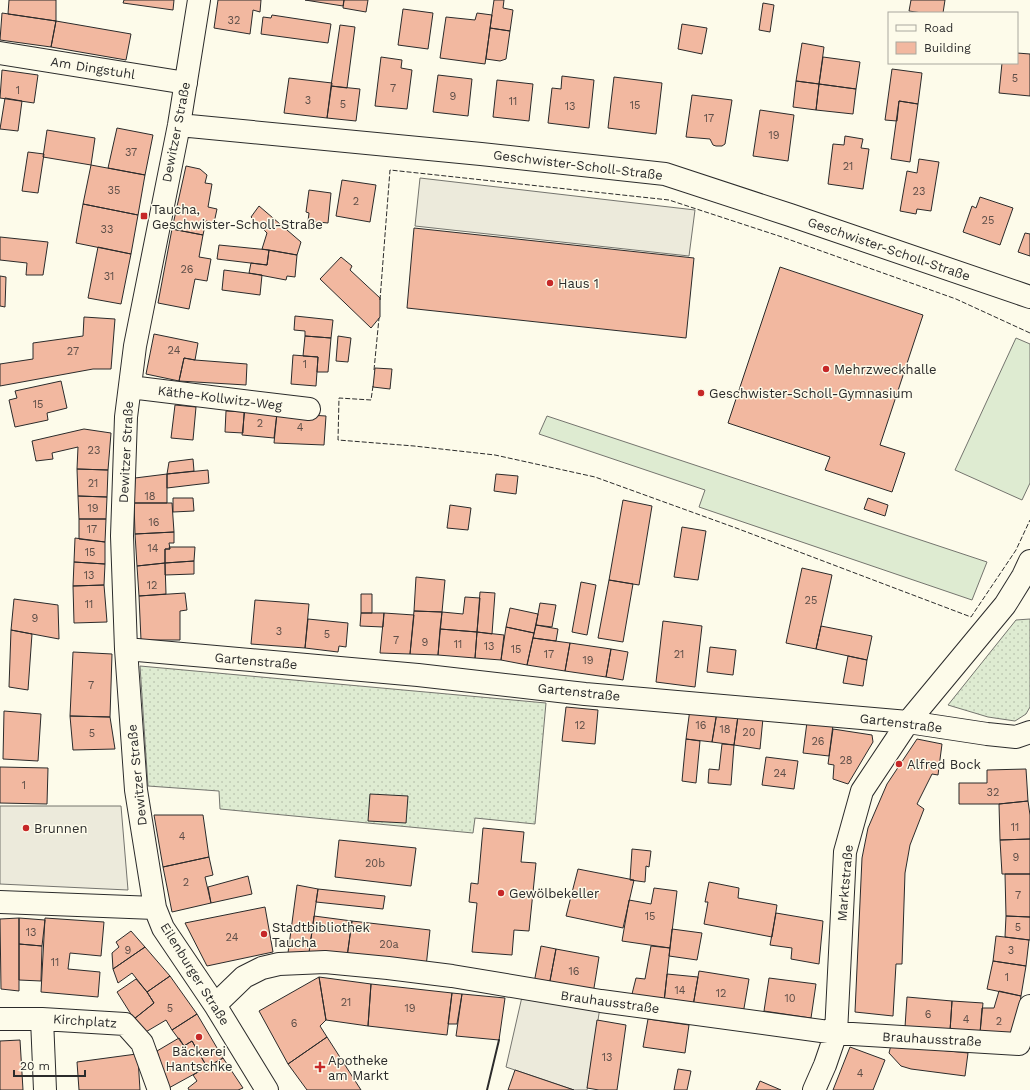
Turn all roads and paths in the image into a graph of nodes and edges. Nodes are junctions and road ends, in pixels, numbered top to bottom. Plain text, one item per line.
1 (199, 0) edge
2 (0, 53) edge
3 (186, 83) junction
4 (179, 125) junction
5 (1030, 298) edge
6 (130, 388) junction
7 (309, 409) dead end
8 (1028, 573) edge
9 (126, 649) junction
10 (908, 722) junction
11 (1030, 732) edge
12 (0, 902) edge
13 (156, 908) junction
14 (215, 1005) junction
15 (1030, 1006) edge
16 (0, 1019) edge
17 (42, 1019) junction
18 (836, 1033) junction
19 (45, 1090) edge
20 (159, 1090) edge
21 (267, 1090) edge
22 (814, 1090) edge

1 - 3 street, Dewitzer Straße
2 - 3 street, Am Dingstuhl
3 - 4 street, Dewitzer Straße
4 - 5 street, Geschwister-Scholl-Straße
4 - 6 street, Dewitzer Straße
6 - 7 street, Käthe-Kollwitz-Weg
6 - 9 street, Dewitzer Straße
8 - 10 street, Marktstraße
9 - 10 street, Gartenstraße
9 - 13 street, Dewitzer Straße
10 - 11 street, Gartenstraße
10 - 18 street, Marktstraße
12 - 13 street, Eilenburger Straße
13 - 14 street, Eilenburger Straße
14 - 18 street, Brauhausstraße
14 - 21 street, Eilenburger Straße
15 - 18 street, Brauhausstraße
16 - 17 street, Kirchplatz
17 - 19 street, Kirchplatz
17 - 20 street, Kirchplatz
18 - 22 street, Marktstraße

